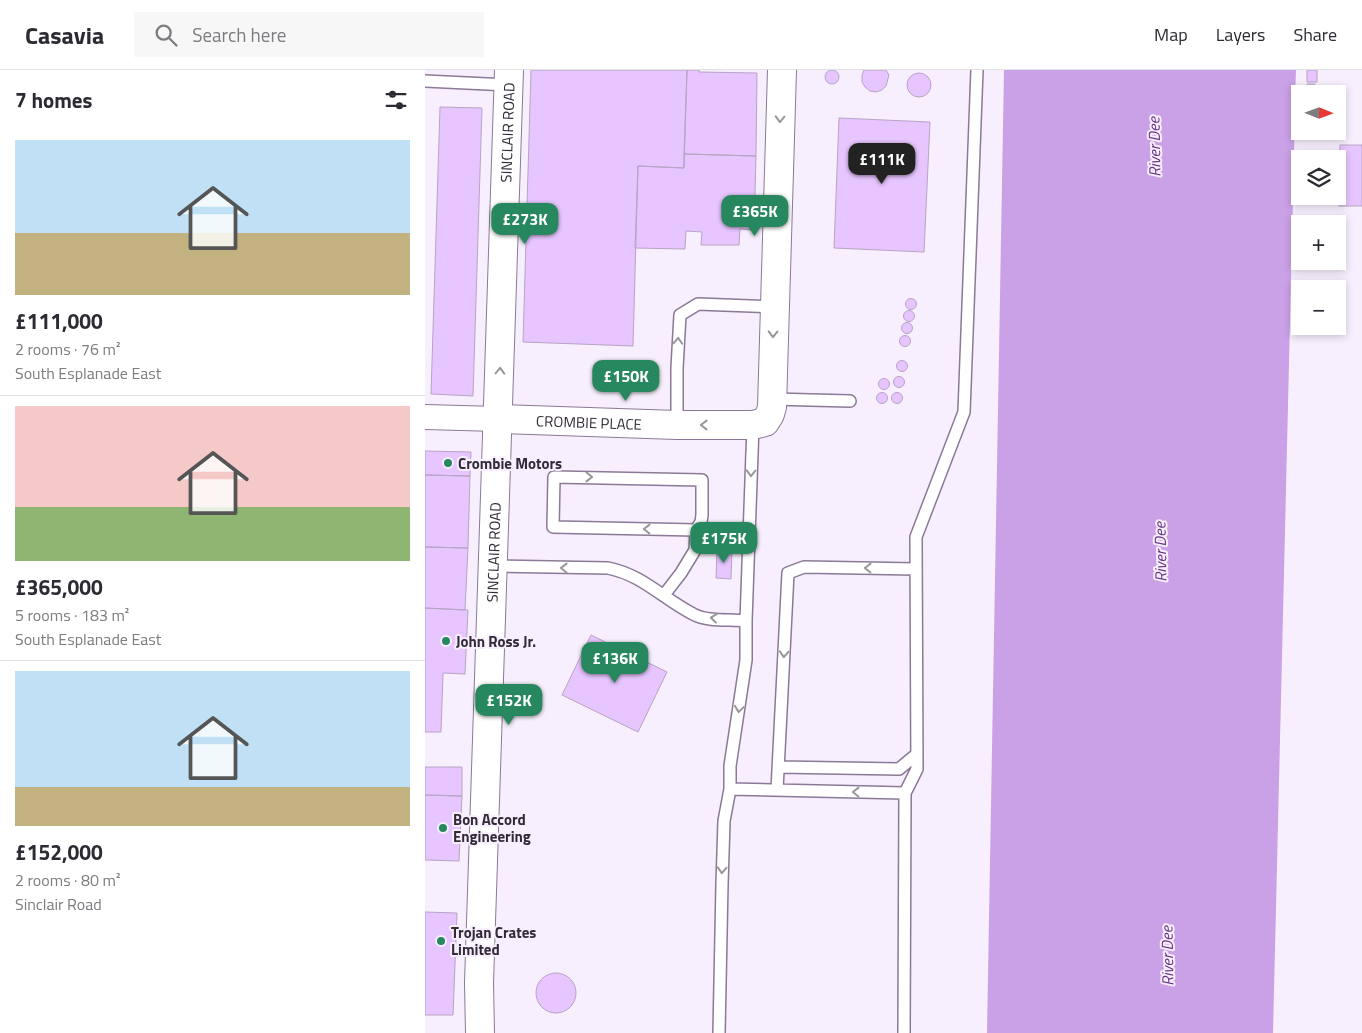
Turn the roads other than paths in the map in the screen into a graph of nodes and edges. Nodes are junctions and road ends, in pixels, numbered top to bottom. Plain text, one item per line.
1 (782, 70) edge
2 (977, 70) edge
3 (509, 78) edge
4 (425, 81) edge
5 (774, 307) junction
6 (772, 399) junction
7 (850, 401) dead end
8 (425, 417) edge
9 (498, 420) junction
10 (677, 425) junction
11 (753, 425) junction
12 (696, 530) junction
13 (492, 566) junction
14 (917, 569) junction
15 (665, 595) junction
16 (746, 621) junction
17 (917, 754) junction
18 (778, 767) junction
19 (730, 789) junction
20 (777, 790) junction
21 (905, 793) junction
22 (480, 1033) edge
23 (719, 1033) edge
24 (904, 1033) edge

1 -> 5 street
2 - 14 lane
3 - 4 lane
9 -> 3 street, SINCLAIR ROAD
5 -> 6 street
10 -> 5 lane
6 - 7 lane
6 - 11 street
8 - 9 street, CROMBIE PLACE
9 - 10 street, CROMBIE PLACE
9 - 13 street, SINCLAIR ROAD
11 -> 10 street, CROMBIE PLACE
11 -> 16 lane
12 -> 12 lane
12 - 15 lane
15 -> 13 lane
13 - 22 street, SINCLAIR ROAD
14 - 17 lane
14 -> 18 lane
16 -> 15 lane
16 -> 19 lane
17 - 18 lane
17 - 21 lane
18 - 20 lane
19 - 20 lane
19 -> 23 lane
21 -> 20 lane
21 - 24 lane

